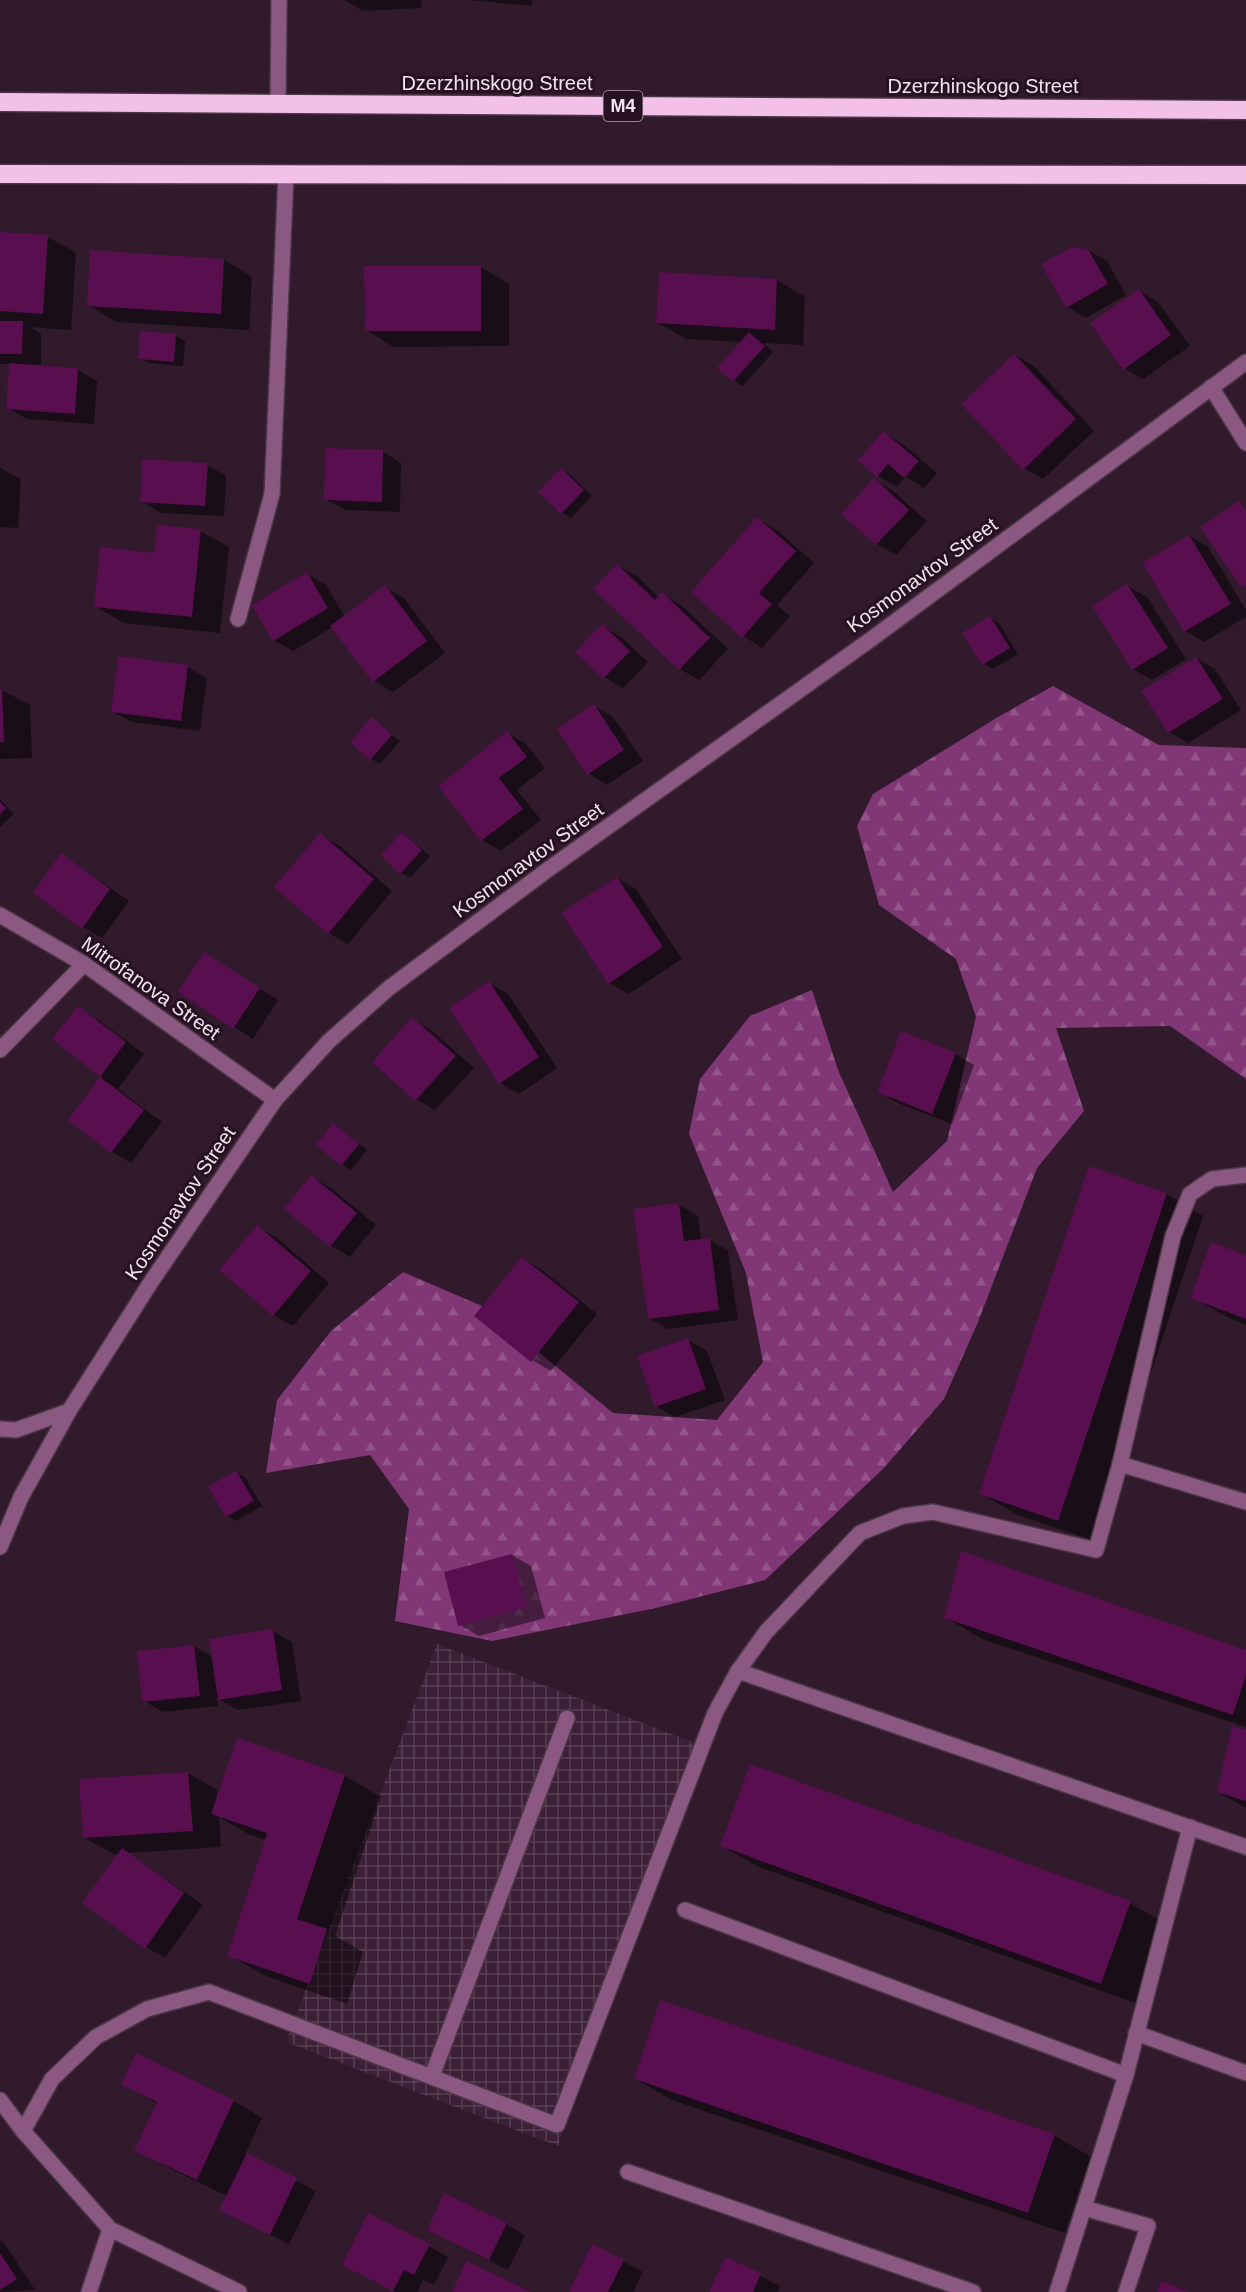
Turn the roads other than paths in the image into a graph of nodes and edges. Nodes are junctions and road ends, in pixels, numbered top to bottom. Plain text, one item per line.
1 (279, 0) edge
2 (0, 102) edge
3 (278, 104) junction
4 (1246, 110) edge
5 (0, 174) edge
6 (286, 174) junction
7 (1246, 175) edge
8 (1246, 362) edge
9 (1211, 387) junction
10 (1246, 443) edge
11 (238, 619) dead end
12 (0, 915) edge
13 (84, 964) junction
14 (0, 1050) edge
15 (275, 1100) junction
16 (1246, 1175) edge
17 (69, 1411) junction
18 (0, 1429) edge
19 (1120, 1464) junction
20 (1246, 1502) edge
21 (0, 1547) edge
22 (738, 1671) junction
23 (567, 1718) dead end
24 (1190, 1827) junction
25 (1246, 1847) edge
26 (685, 1910) dead end
27 (1137, 2032) junction
28 (1246, 2073) edge
29 (1126, 2075) junction
30 (432, 2076) junction
31 (0, 2100) edge
32 (23, 2131) junction
33 (628, 2172) dead end
34 (1084, 2208) junction
35 (110, 2229) junction
36 (88, 2292) edge
37 (239, 2292) edge
38 (973, 2292) edge
39 (1057, 2292) edge
40 (1126, 2292) edge

1 - 3 street
2 - 3 highway, Dzerzhinskogo Street / M4
3 - 4 highway, Dzerzhinskogo Street / M4
5 - 6 highway
6 - 7 highway
6 - 11 street
8 - 9 street, Kosmonavtov Street
9 - 10 street
9 - 15 street, Kosmonavtov Street
12 - 13 street, Mitrofanova Street
13 - 14 street
13 - 15 street, Mitrofanova Street
15 - 17 street, Kosmonavtov Street
16 - 19 street
17 - 18 street
17 - 21 street, Kosmonavtov Street
19 - 20 street
19 - 22 street
22 - 24 street
22 - 30 street
23 - 30 street
24 - 25 street
24 - 27 street
26 - 29 street
27 - 28 street
27 - 29 street
29 - 34 street
30 - 32 street
31 - 32 street
32 - 35 street
33 - 38 street
34 - 39 street
34 - 40 street
35 - 36 street
35 - 37 street

